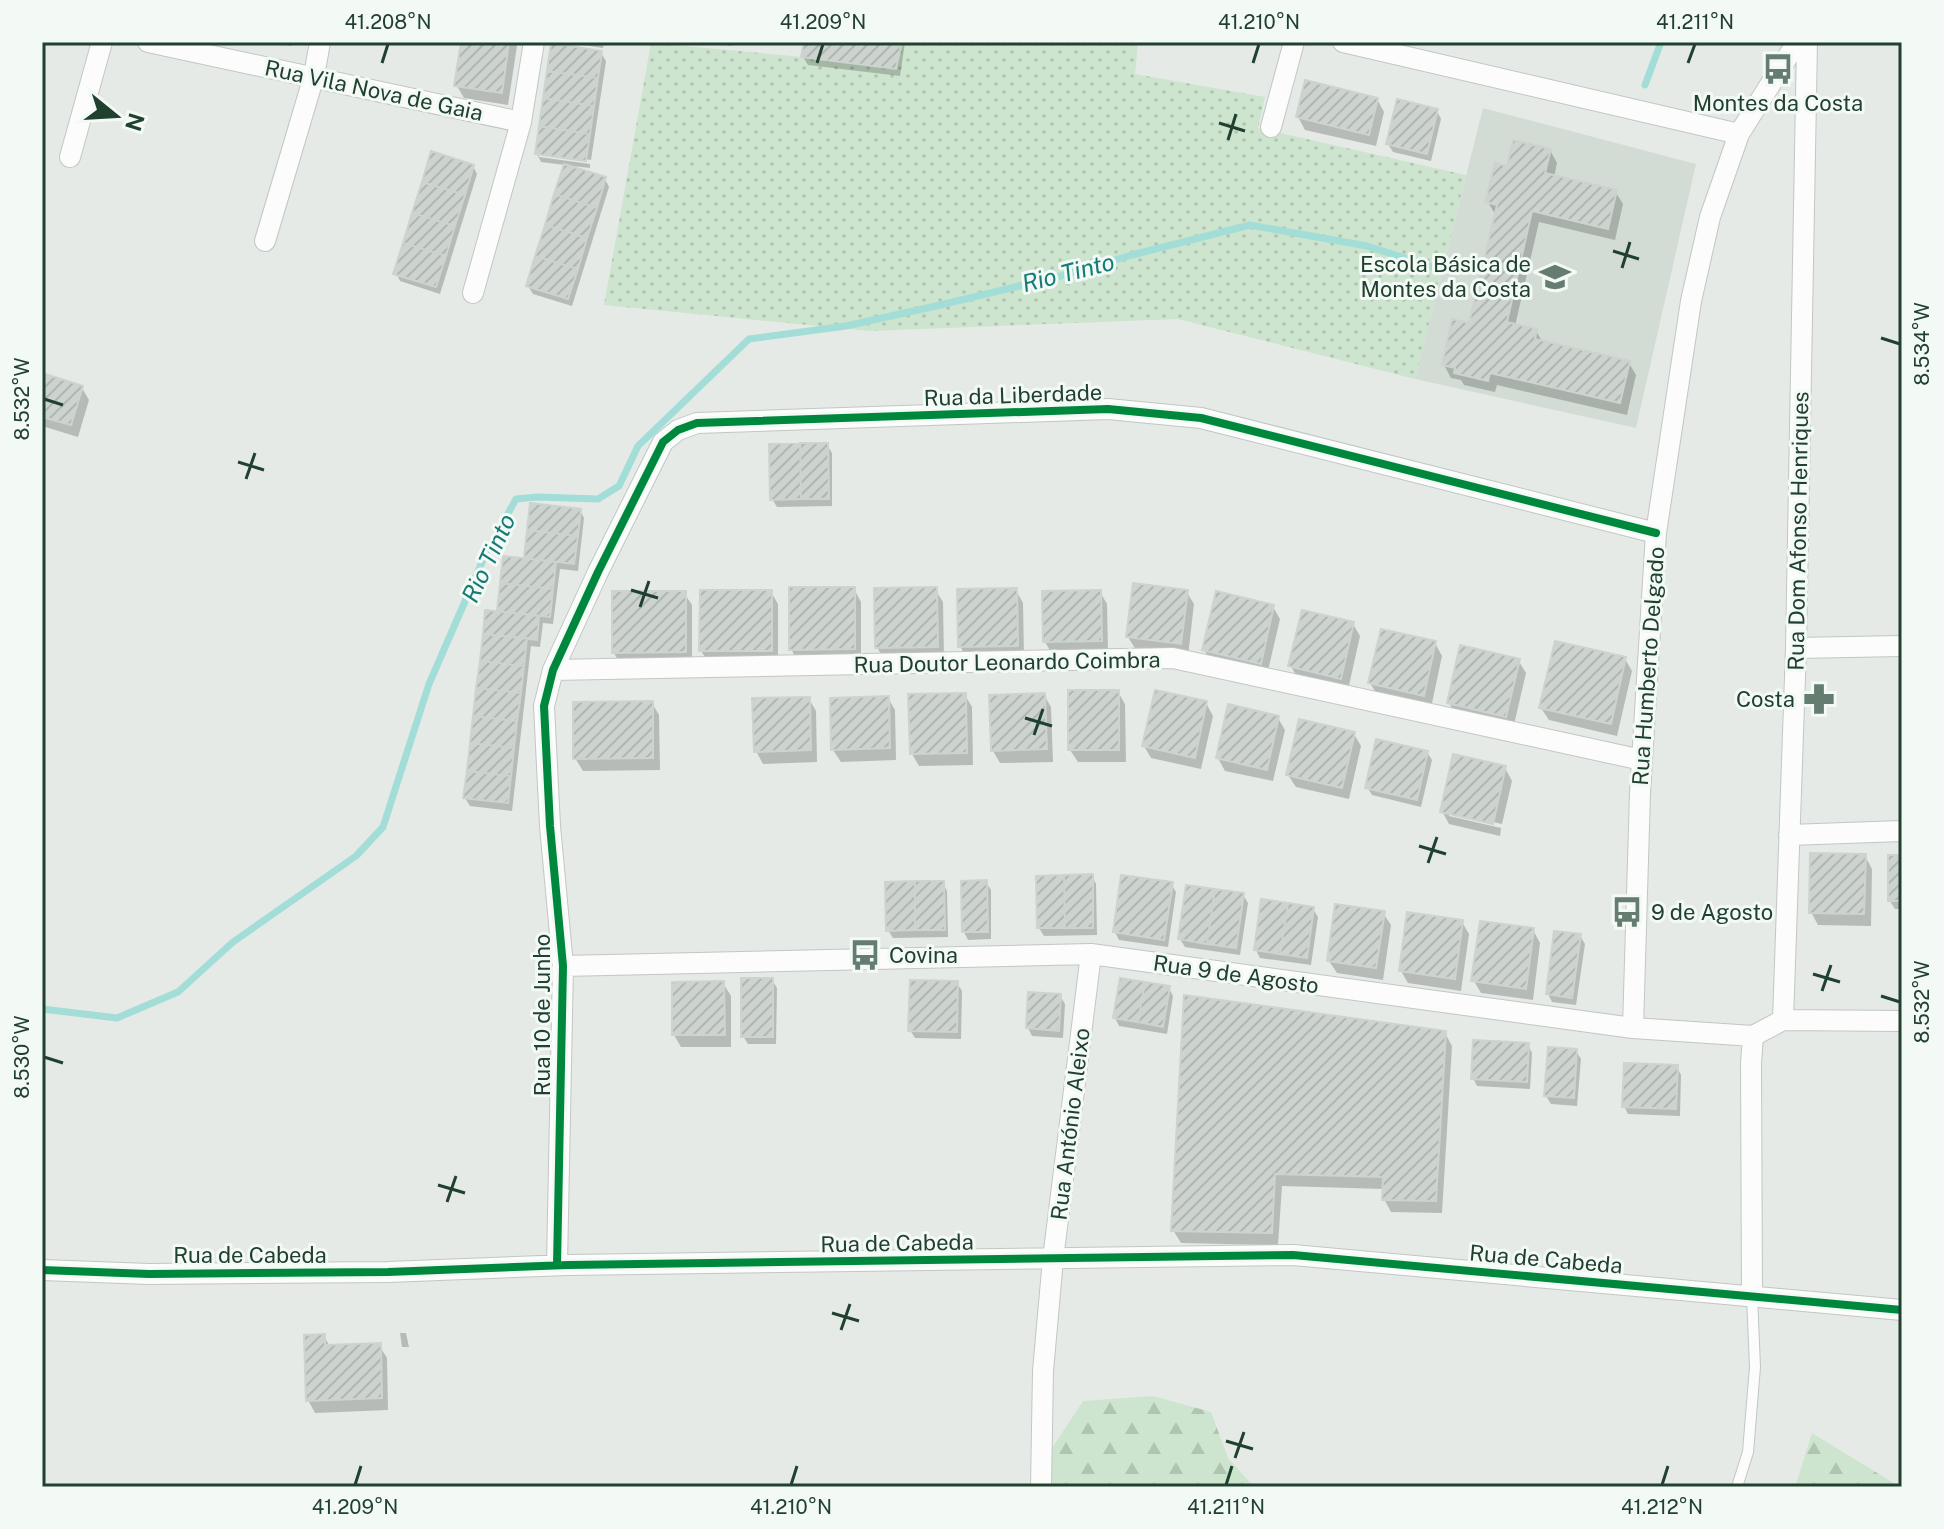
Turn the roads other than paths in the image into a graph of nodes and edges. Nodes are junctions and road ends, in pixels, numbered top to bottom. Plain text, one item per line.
1 (102, 42) edge
2 (148, 42) edge
3 (320, 42) edge
4 (534, 42) edge
5 (1294, 42) edge
6 (1343, 42) edge
7 (1797, 42) edge
8 (1807, 42) edge
9 (314, 76) junction
10 (521, 122) junction
11 (1271, 127) dead end
12 (1739, 134) junction
13 (70, 157) dead end
14 (265, 241) dead end
15 (473, 293) dead end
16 (1656, 533) junction
17 (1902, 646) edge
18 (1796, 648) junction
19 (553, 670) junction
20 (1642, 760) junction
21 (1902, 831) edge
22 (1789, 835) junction
23 (1091, 954) junction
24 (563, 966) junction
25 (1783, 1020) junction
26 (1902, 1021) edge
27 (1633, 1028) junction
28 (1753, 1036) junction
29 (1053, 1259) junction
30 (557, 1265) junction
31 (42, 1270) edge
32 (1752, 1296) junction
33 (1902, 1310) edge
34 (1041, 1487) edge
35 (1737, 1487) edge

1 - 13 street
2 - 9 street, Rua Vila Nova de Gaia
3 - 9 street
4 - 10 street
5 - 11 street
6 - 12 street
7 - 12 street, Rua Humberto Delgado
8 - 18 street, Rua Dom Afonso Henriques
9 - 10 street, Rua Vila Nova de Gaia
9 - 14 street
10 - 15 street
12 - 16 street, Rua Humberto Delgado
16 - 19 street, Rua da Liberdade
16 - 20 street, Rua Humberto Delgado
17 - 18 street
18 - 22 street, Rua Dom Afonso Henriques
19 - 20 street, Rua Doutor Leonardo Coimbra
19 - 24 street, Rua 10 de Junho
20 - 27 street, Rua Humberto Delgado
21 - 22 street
22 - 25 street, Rua Dom Afonso Henriques
23 - 24 street, Rua 9 de Agosto
23 - 27 street, Rua 9 de Agosto
23 - 29 street, Rua António Aleixo
24 - 30 street, Rua 10 de Junho
25 - 26 street
25 - 28 street
27 - 28 street, Rua 9 de Agosto
28 - 32 street
29 - 30 street, Rua de Cabeda
29 - 32 street, Rua de Cabeda
29 - 34 street, Rua António Aleixo
30 - 31 street, Rua de Cabeda
32 - 33 street, Rua de Cabeda
32 - 35 lane

